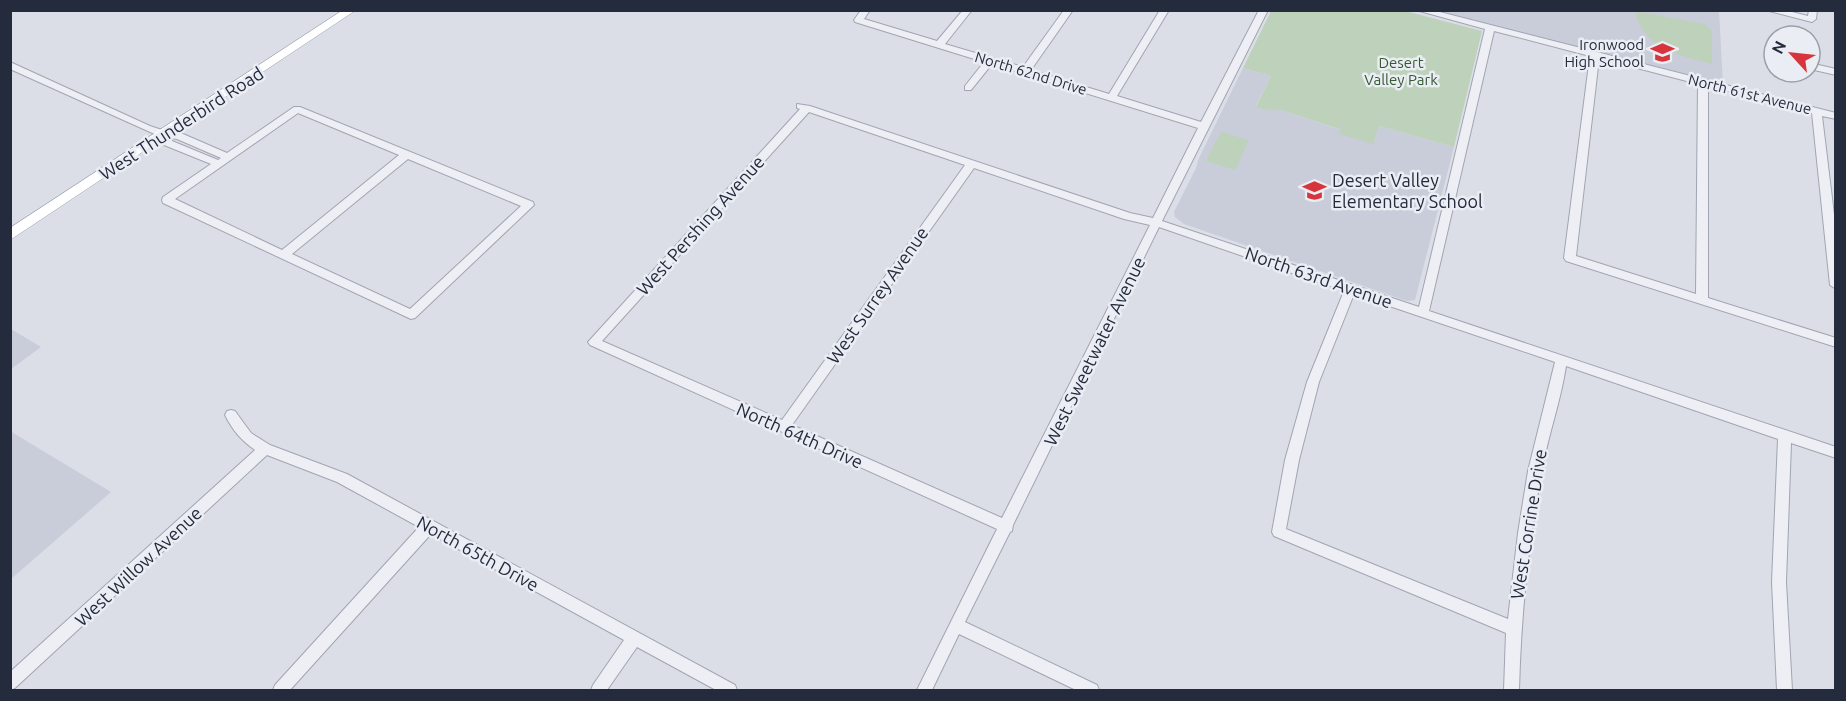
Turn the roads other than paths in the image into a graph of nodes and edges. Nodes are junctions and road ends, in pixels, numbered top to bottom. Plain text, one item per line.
1 (351, 10) edge
2 (866, 10) edge
3 (968, 10) edge
4 (1069, 10) edge
5 (1165, 10) edge
6 (1264, 10) edge
7 (1420, 10) edge
8 (1769, 10) edge
9 (1813, 15) edge
10 (1491, 28) junction
11 (939, 45) junction
12 (1595, 55) junction
13 (990, 60) junction
14 (10, 66) edge
15 (1025, 71) junction
16 (1703, 82) junction
17 (968, 88) dead end
18 (1111, 98) junction
19 (804, 107) joint
20 (1817, 112) junction
21 (1836, 116) edge
22 (1204, 126) junction
23 (163, 134) junction
24 (202, 146) junction
25 (193, 153) junction
26 (406, 155) junction
27 (223, 161) junction
28 (971, 164) junction
29 (1158, 223) junction
30 (10, 235) edge
31 (283, 255) junction
32 (1836, 285) edge
33 (1351, 288) junction
34 (1702, 300) junction
35 (1423, 313) junction
36 (594, 342) joint
37 (1836, 343) edge
38 (1561, 360) junction
39 (231, 415) dead end
40 (784, 427) junction
41 (1785, 435) junction
42 (265, 449) junction
43 (1836, 453) edge
44 (429, 526) junction
45 (1007, 526) junction
46 (957, 626) junction
47 (1512, 628) junction
48 (634, 639) junction
49 (10, 683) edge
50 (280, 690) edge
51 (598, 690) edge
52 (730, 690) edge
53 (924, 690) edge
54 (1092, 690) edge
55 (1511, 690) edge
56 (1785, 690) edge

1 - 23 main road, West Thunderbird Road
2 - 11 street, North 62nd Drive
3 - 11 street
4 - 15 street
5 - 18 street
6 - 22 street, West Sweetwater Avenue
7 - 10 street, North 61st Avenue
8 - 9 street
10 - 12 street, North 61st Avenue
10 - 35 street
11 - 13 street, North 62nd Drive
12 - 16 street, North 61st Avenue
12 - 34 street
13 - 15 street, North 62nd Drive
13 - 17 street
14 - 23 street
15 - 18 street, North 62nd Drive
16 - 20 street, North 61st Avenue
16 - 34 street
18 - 22 street, North 62nd Drive
19 - 28 street, North 63rd Avenue
19 - 36 street, West Pershing Avenue
20 - 21 street, North 61st Avenue
20 - 32 street
22 - 29 street, West Sweetwater Avenue
23 - 24 street
23 - 25 street
23 - 30 main road, West Thunderbird Road
24 - 25 street
24 - 27 street
25 - 27 street
26 - 27 street
26 - 31 street
26 - 31 street
27 - 31 street
28 - 29 street, North 63rd Avenue
28 - 40 street, West Surrey Avenue
29 - 33 street, North 63rd Avenue
29 - 45 street, West Sweetwater Avenue
33 - 35 street, North 63rd Avenue
33 - 47 street
34 - 37 street
35 - 38 street, North 63rd Avenue
36 - 40 street, North 64th Drive
38 - 41 street, North 63rd Avenue
38 - 47 street, West Corrine Drive
39 - 42 street, North 65th Drive
40 - 45 street, North 64th Drive
41 - 43 street, North 63rd Avenue
41 - 56 street
42 - 44 street, North 65th Drive
42 - 49 street, West Willow Avenue
44 - 48 street, North 65th Drive
44 - 50 street
45 - 46 street, West Sweetwater Avenue
46 - 53 street, West Sweetwater Avenue
46 - 54 street
47 - 55 street, West Corrine Drive
48 - 51 street
48 - 52 street, North 65th Drive

